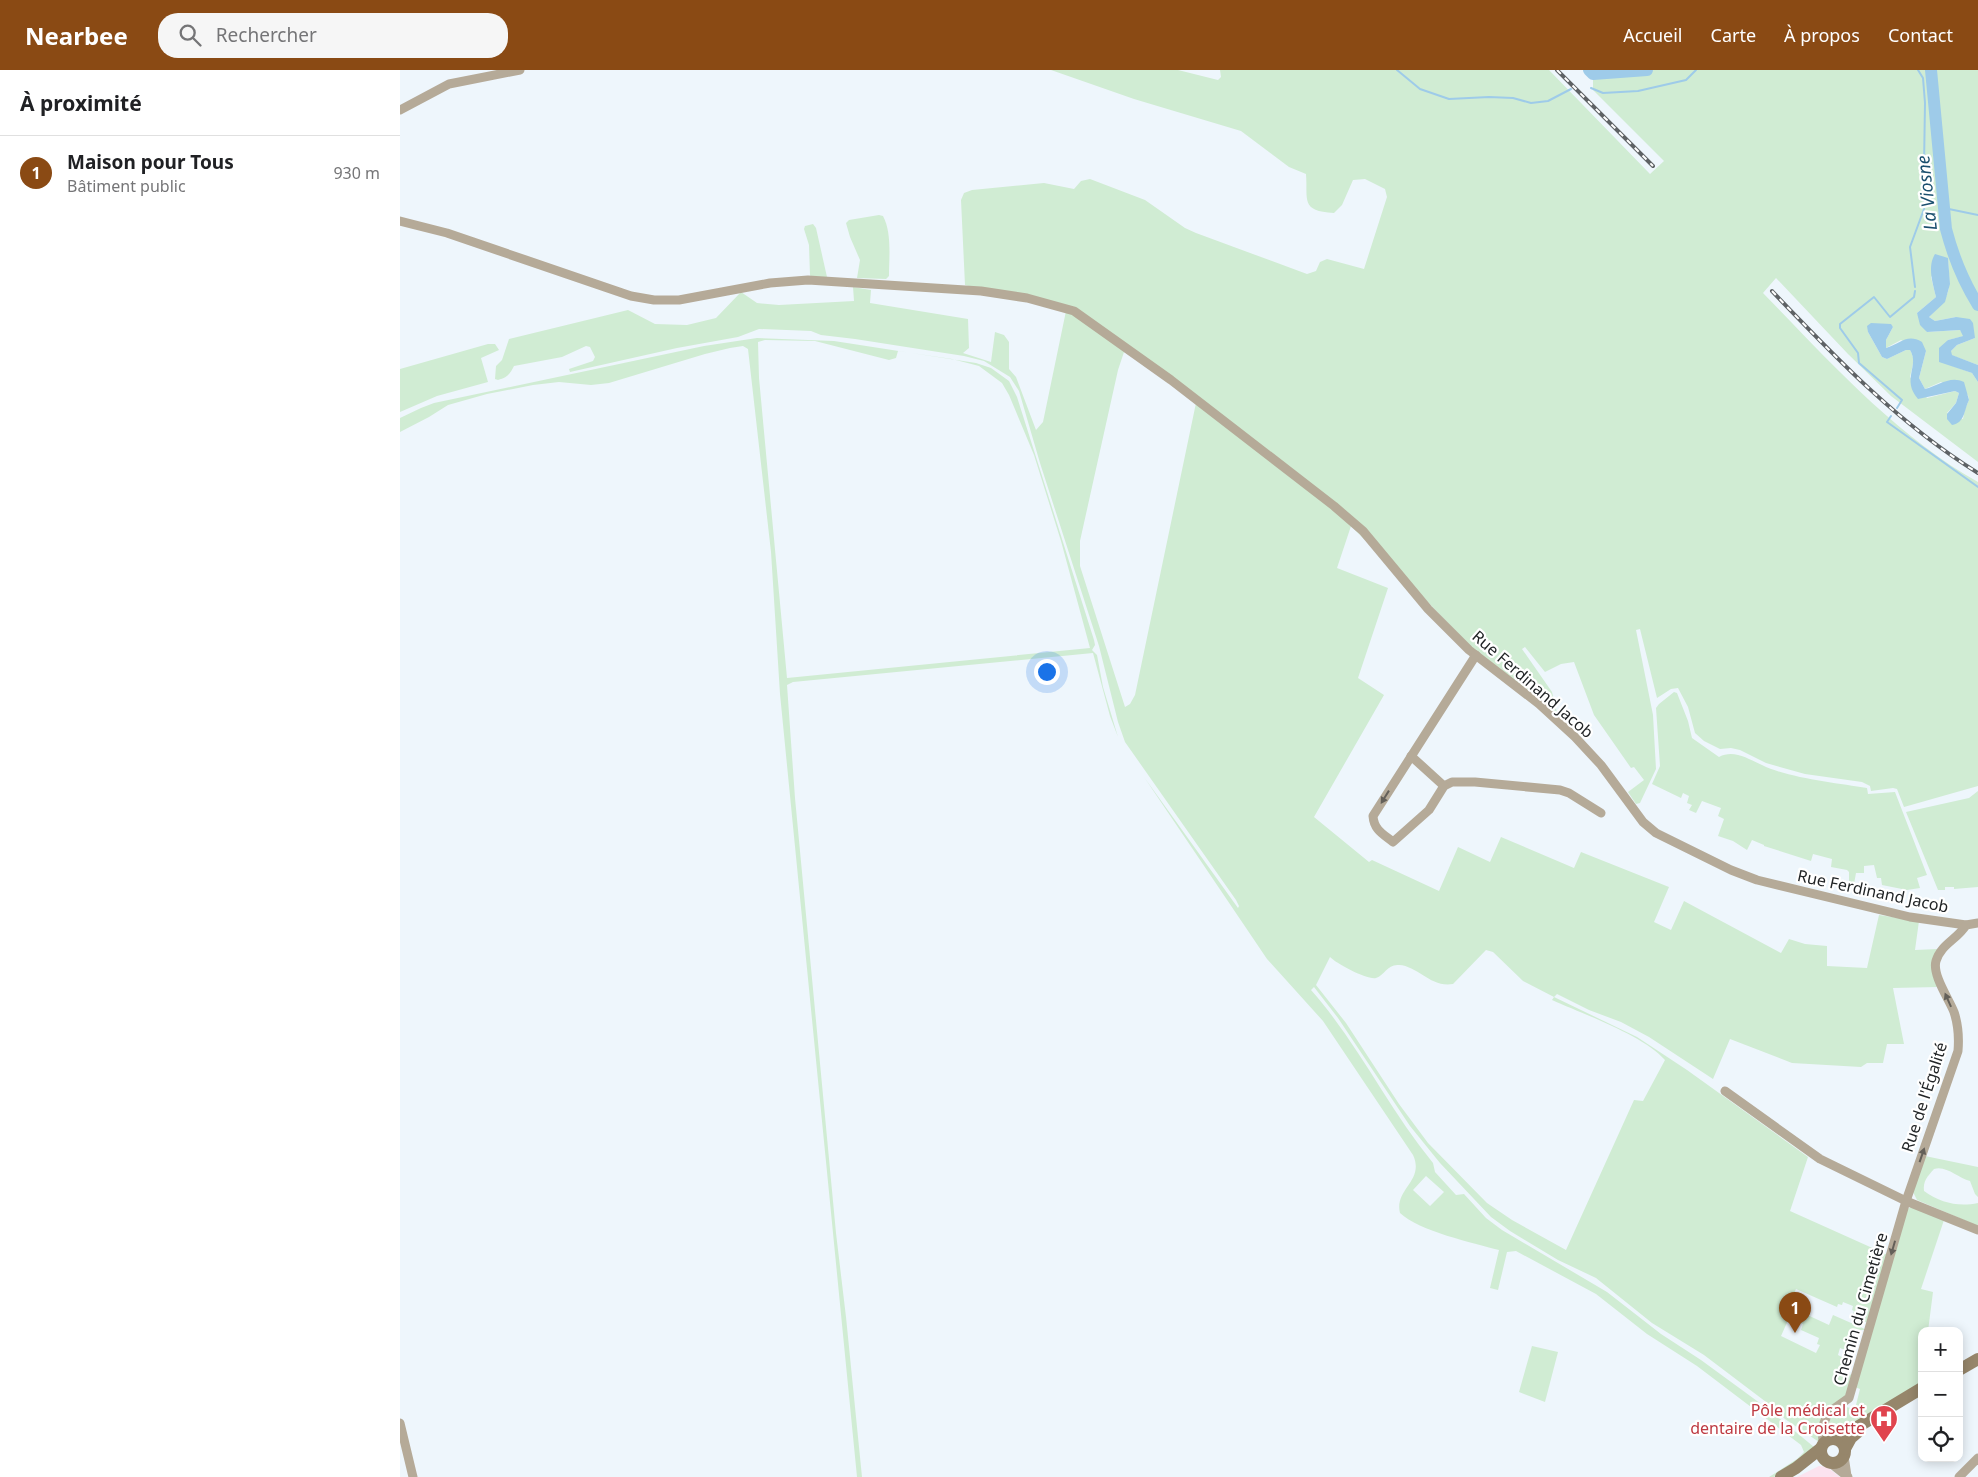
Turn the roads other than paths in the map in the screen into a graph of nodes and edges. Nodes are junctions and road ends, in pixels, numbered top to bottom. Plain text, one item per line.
1 (520, 70) edge
2 (400, 110) edge
3 (400, 221) edge
4 (1476, 655) junction
5 (1411, 756) junction
6 (1444, 786) junction
7 (1601, 813) dead end
8 (1978, 923) edge
9 (1966, 925) junction
10 (1725, 1091) dead end
11 (1906, 1201) junction
12 (1978, 1230) edge
13 (1978, 1354) edge
14 (1978, 1359) edge
15 (1963, 1363) edge
16 (1963, 1368) edge
17 (1918, 1390) edge
18 (1918, 1395) edge
19 (400, 1423) edge
20 (1826, 1443) junction
21 (1844, 1452) junction
22 (1978, 1458) edge
23 (1828, 1462) junction
24 (1796, 1468) junction
25 (413, 1477) edge
26 (1781, 1477) edge
27 (1848, 1477) edge
28 (1959, 1477) edge

1 - 2 street
3 - 4 street, Rue Ferdinand Jacob
4 - 5 street
4 - 9 street, Rue Ferdinand Jacob
5 - 6 street
5 -> 6 street
6 - 7 street
8 - 9 street, Rue Ferdinand Jacob
11 -> 9 street, Rue de l'Égalité
10 - 11 street
11 - 12 street
11 -> 20 street, Chemin du Cimetière
13 - 15 main road
14 - 16 main road
17 - 20 main road
18 - 21 main road
19 - 25 street
20 - 21 main road
20 - 23 main road
20 - 24 main road
21 - 23 main road
21 - 27 street
22 - 28 street
23 - 24 main road
23 - 27 street
24 - 26 main road

